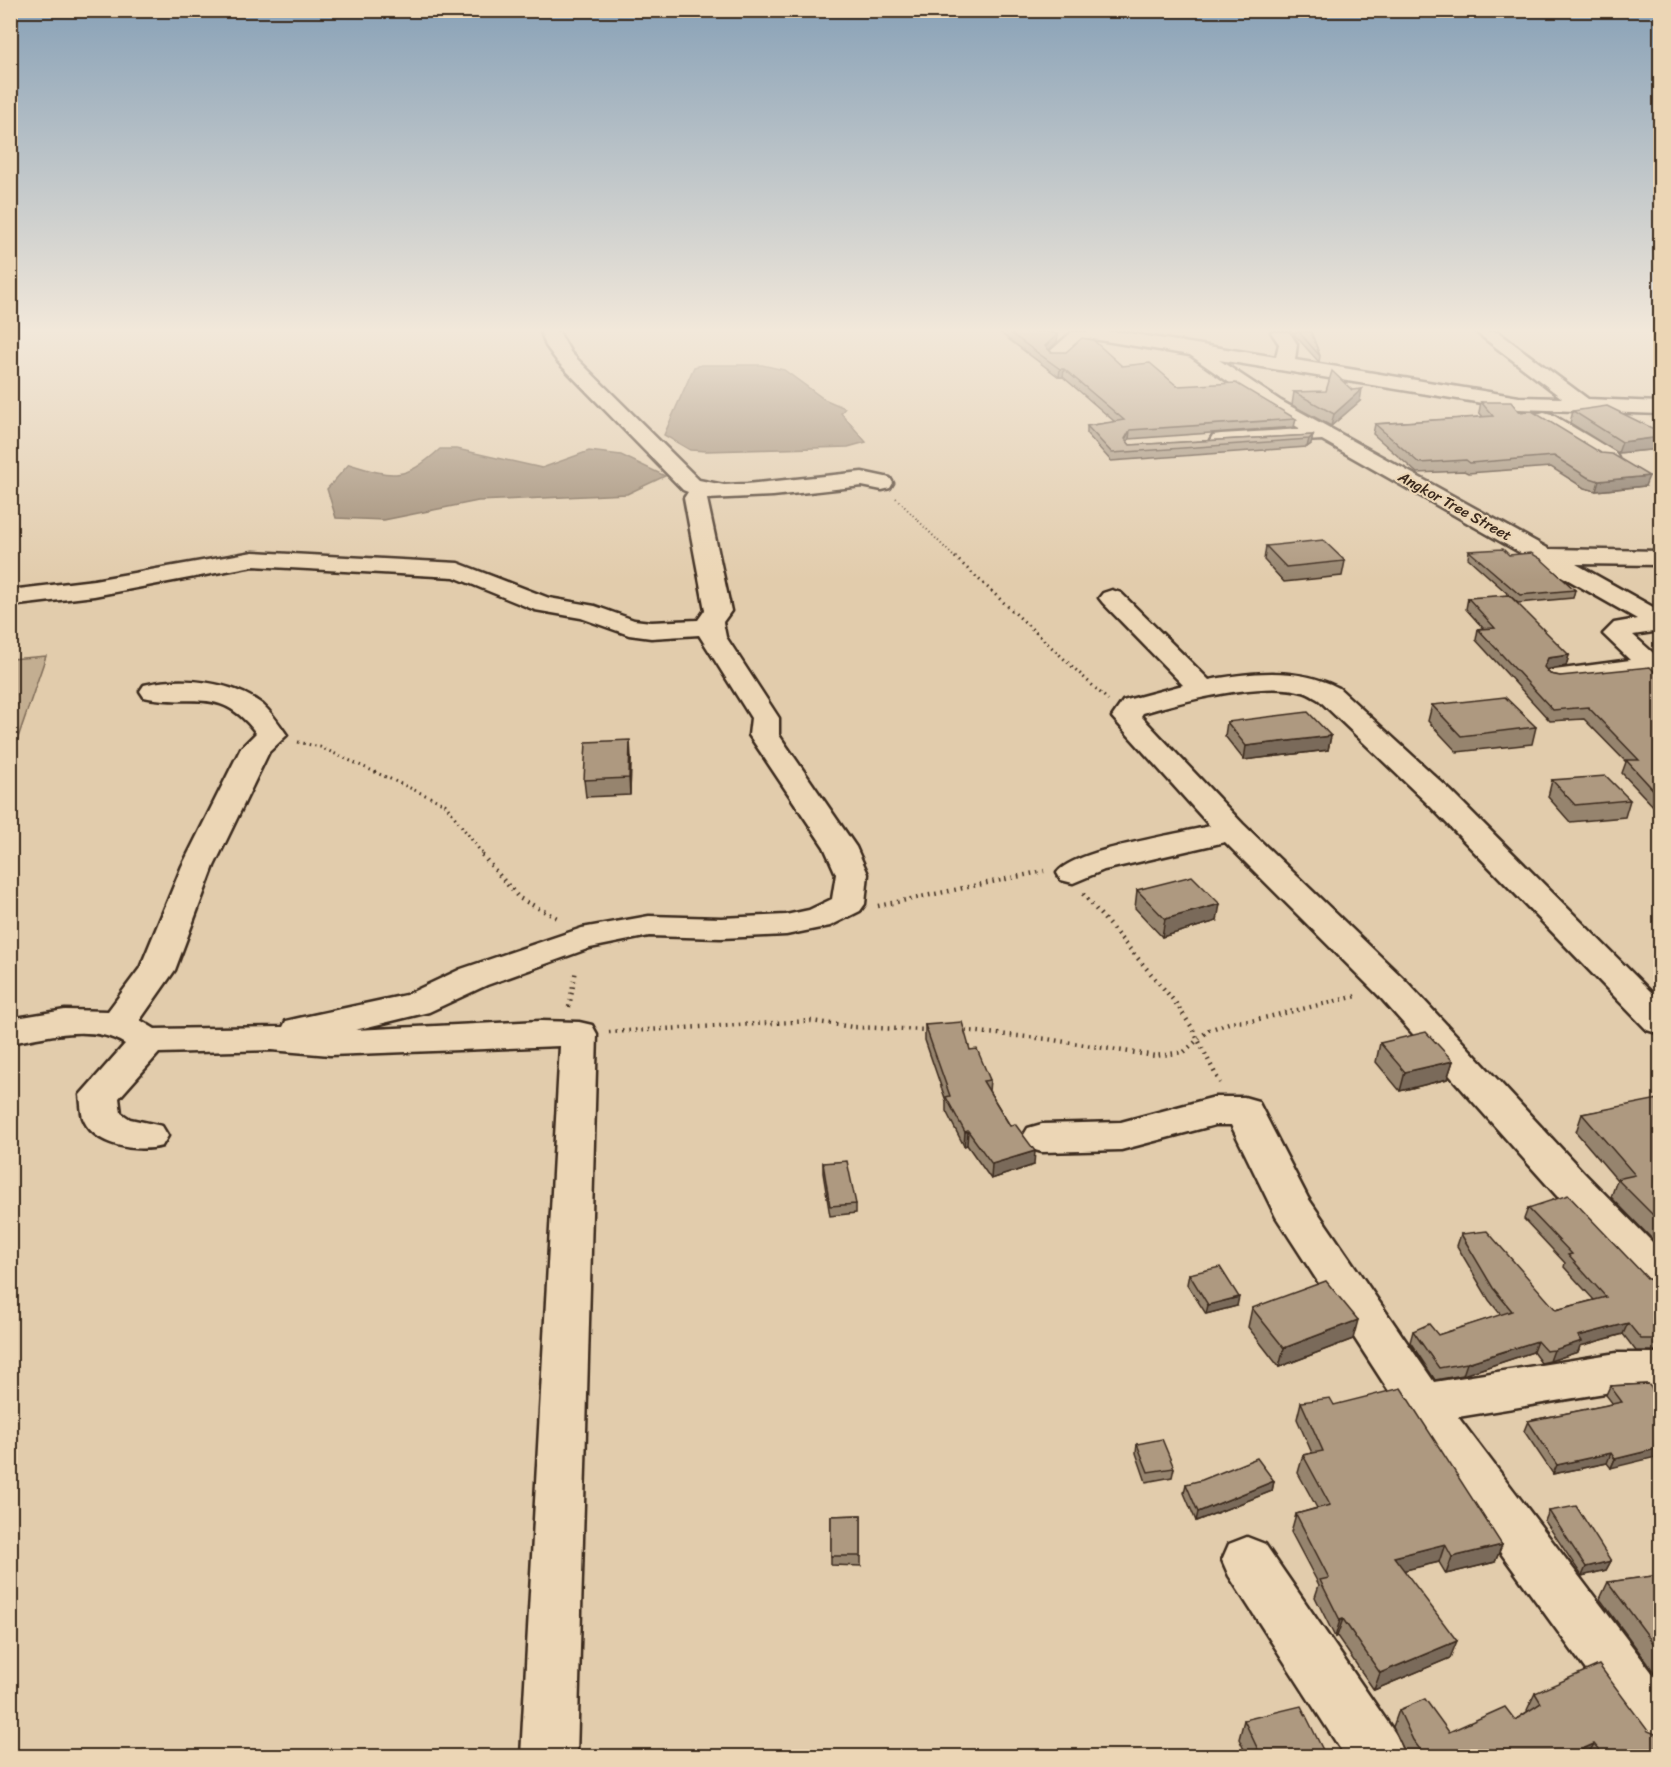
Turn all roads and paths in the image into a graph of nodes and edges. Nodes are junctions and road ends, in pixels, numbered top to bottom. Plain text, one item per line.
1 (621, 414) edge
2 (1290, 414) edge
3 (1536, 414) edge
4 (1324, 434) junction
5 (1195, 442) edge
6 (1607, 457) edge
7 (882, 483) joint
8 (701, 491) junction
9 (1546, 555) junction
10 (1660, 558) edge
11 (10, 598) edge
12 (1112, 598) dead end
13 (1660, 622) edge
14 (711, 627) junction
15 (1656, 670) edge
16 (1557, 677) edge
17 (1203, 690) junction
18 (154, 692) dead end
19 (1126, 717) junction
20 (272, 735) junction
21 (1232, 831) junction
22 (1073, 873) junction
23 (848, 904) junction
24 (582, 939) junction
25 (1393, 988) junction
26 (1660, 1022) edge
27 (935, 1030) edge
28 (956, 1030) edge
29 (10, 1031) edge
30 (133, 1033) junction
31 (571, 1034) junction
32 (271, 1038) junction
33 (1196, 1041) junction
34 (1244, 1111) junction
35 (148, 1136) dead end
36 (1042, 1138) dead end
37 (1660, 1277) edge
38 (1660, 1372) edge
39 (1423, 1403) junction
40 (1247, 1560) dead end
41 (1660, 1727) edge
42 (549, 1756) edge
43 (1377, 1756) edge

1 - 8 street
2 - 4 street, Angkor Tree Street
3 - 6 street
4 - 5 street
4 - 9 street, Angkor Tree Street
7 - 8 street
7 - 19 path
8 - 14 street
9 - 10 street
9 - 13 street, Angkor Tree Street
11 - 14 street
12 - 17 street
13 - 15 street
14 - 23 street
15 - 16 street
17 - 19 street
17 - 26 street
18 - 20 street
19 - 21 street
20 - 24 path
20 - 30 street
21 - 22 street
21 - 25 street
22 - 23 path
22 - 33 path
23 - 24 street
24 - 31 path
24 - 32 street
25 - 33 path
25 - 37 street
27 - 31 path
28 - 33 path
29 - 30 street
30 - 32 street
30 - 35 street
31 - 32 street
31 - 42 street
33 - 34 path
34 - 36 street
34 - 39 street
38 - 39 street
39 - 41 street
40 - 43 street

